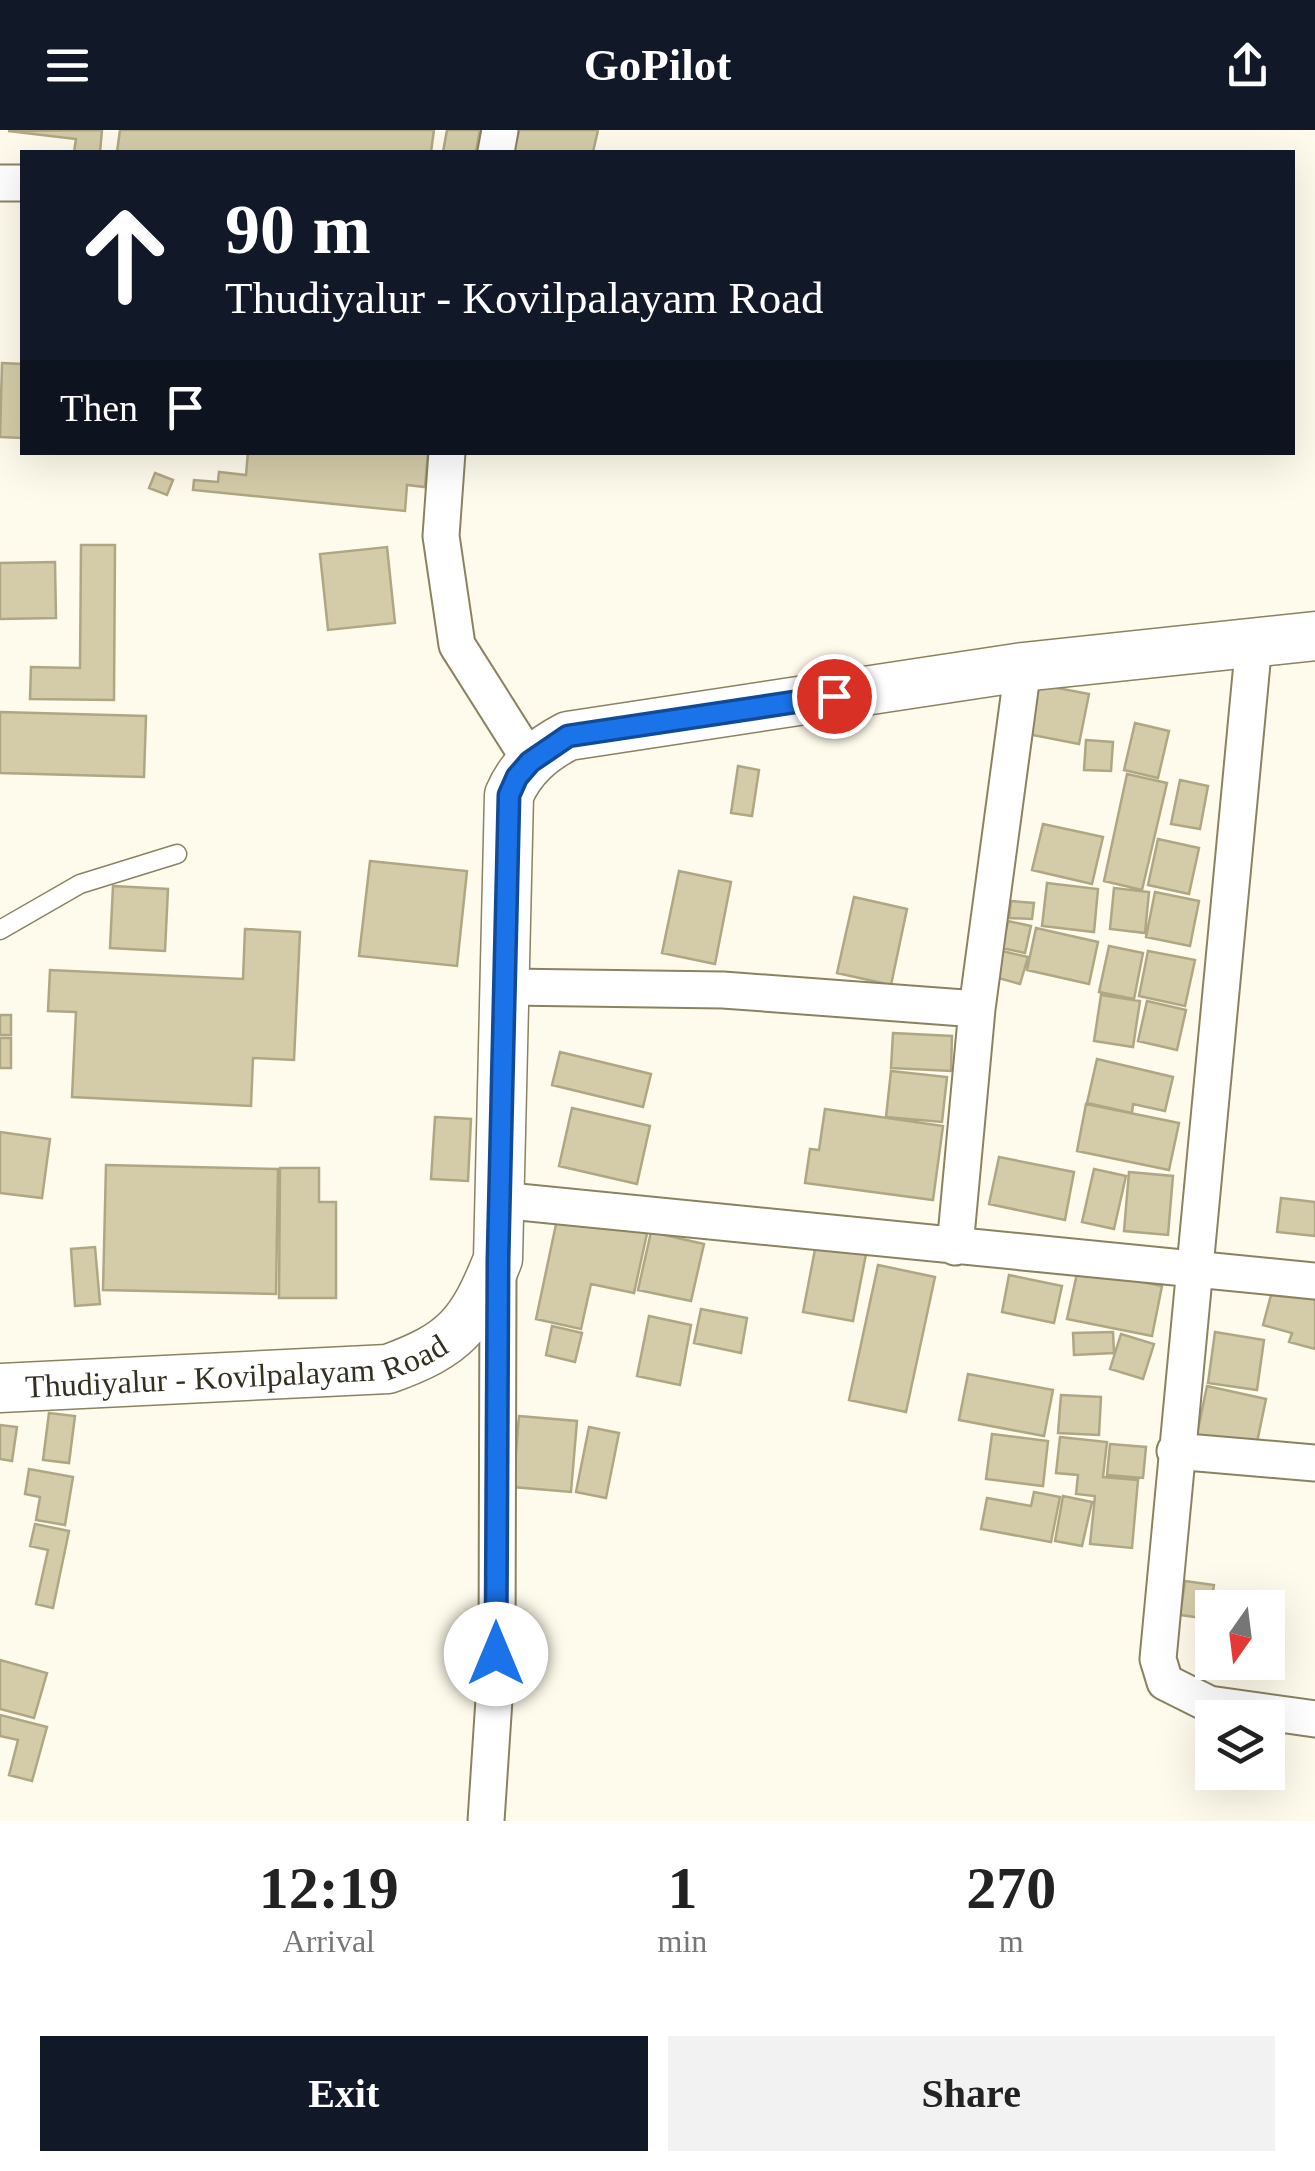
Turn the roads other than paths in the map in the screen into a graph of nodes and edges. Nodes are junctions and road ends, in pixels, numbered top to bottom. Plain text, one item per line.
1 (447, 455) edge
2 (1315, 636) edge
3 (1254, 642) junction
4 (1023, 667) junction
5 (530, 762) junction
6 (177, 854) dead end
7 (0, 930) edge
8 (505, 987) junction
9 (976, 1010) junction
10 (500, 1200) junction
11 (955, 1247) junction
12 (498, 1259) junction
13 (1195, 1272) junction
14 (1315, 1281) edge
15 (0, 1388) edge
16 (1175, 1451) junction
17 (1315, 1463) edge
18 (1315, 1719) edge
19 (486, 1821) edge

1 - 5 street
2 - 3 main road
3 - 4 main road
3 - 13 street
4 - 5 main road
4 - 9 street
5 - 8 main road, Thudiyalur - Kovilpalayam Road
6 - 7 lane
8 - 9 street
8 - 10 main road, Thudiyalur - Kovilpalayam Road
9 - 11 street
10 - 11 street
10 - 12 main road, Thudiyalur - Kovilpalayam Road
11 - 13 street
12 - 15 main road, Thudiyalur - Kovilpalayam Road
12 - 19 street
13 - 14 street
13 - 16 street
16 - 17 street
16 - 18 street

